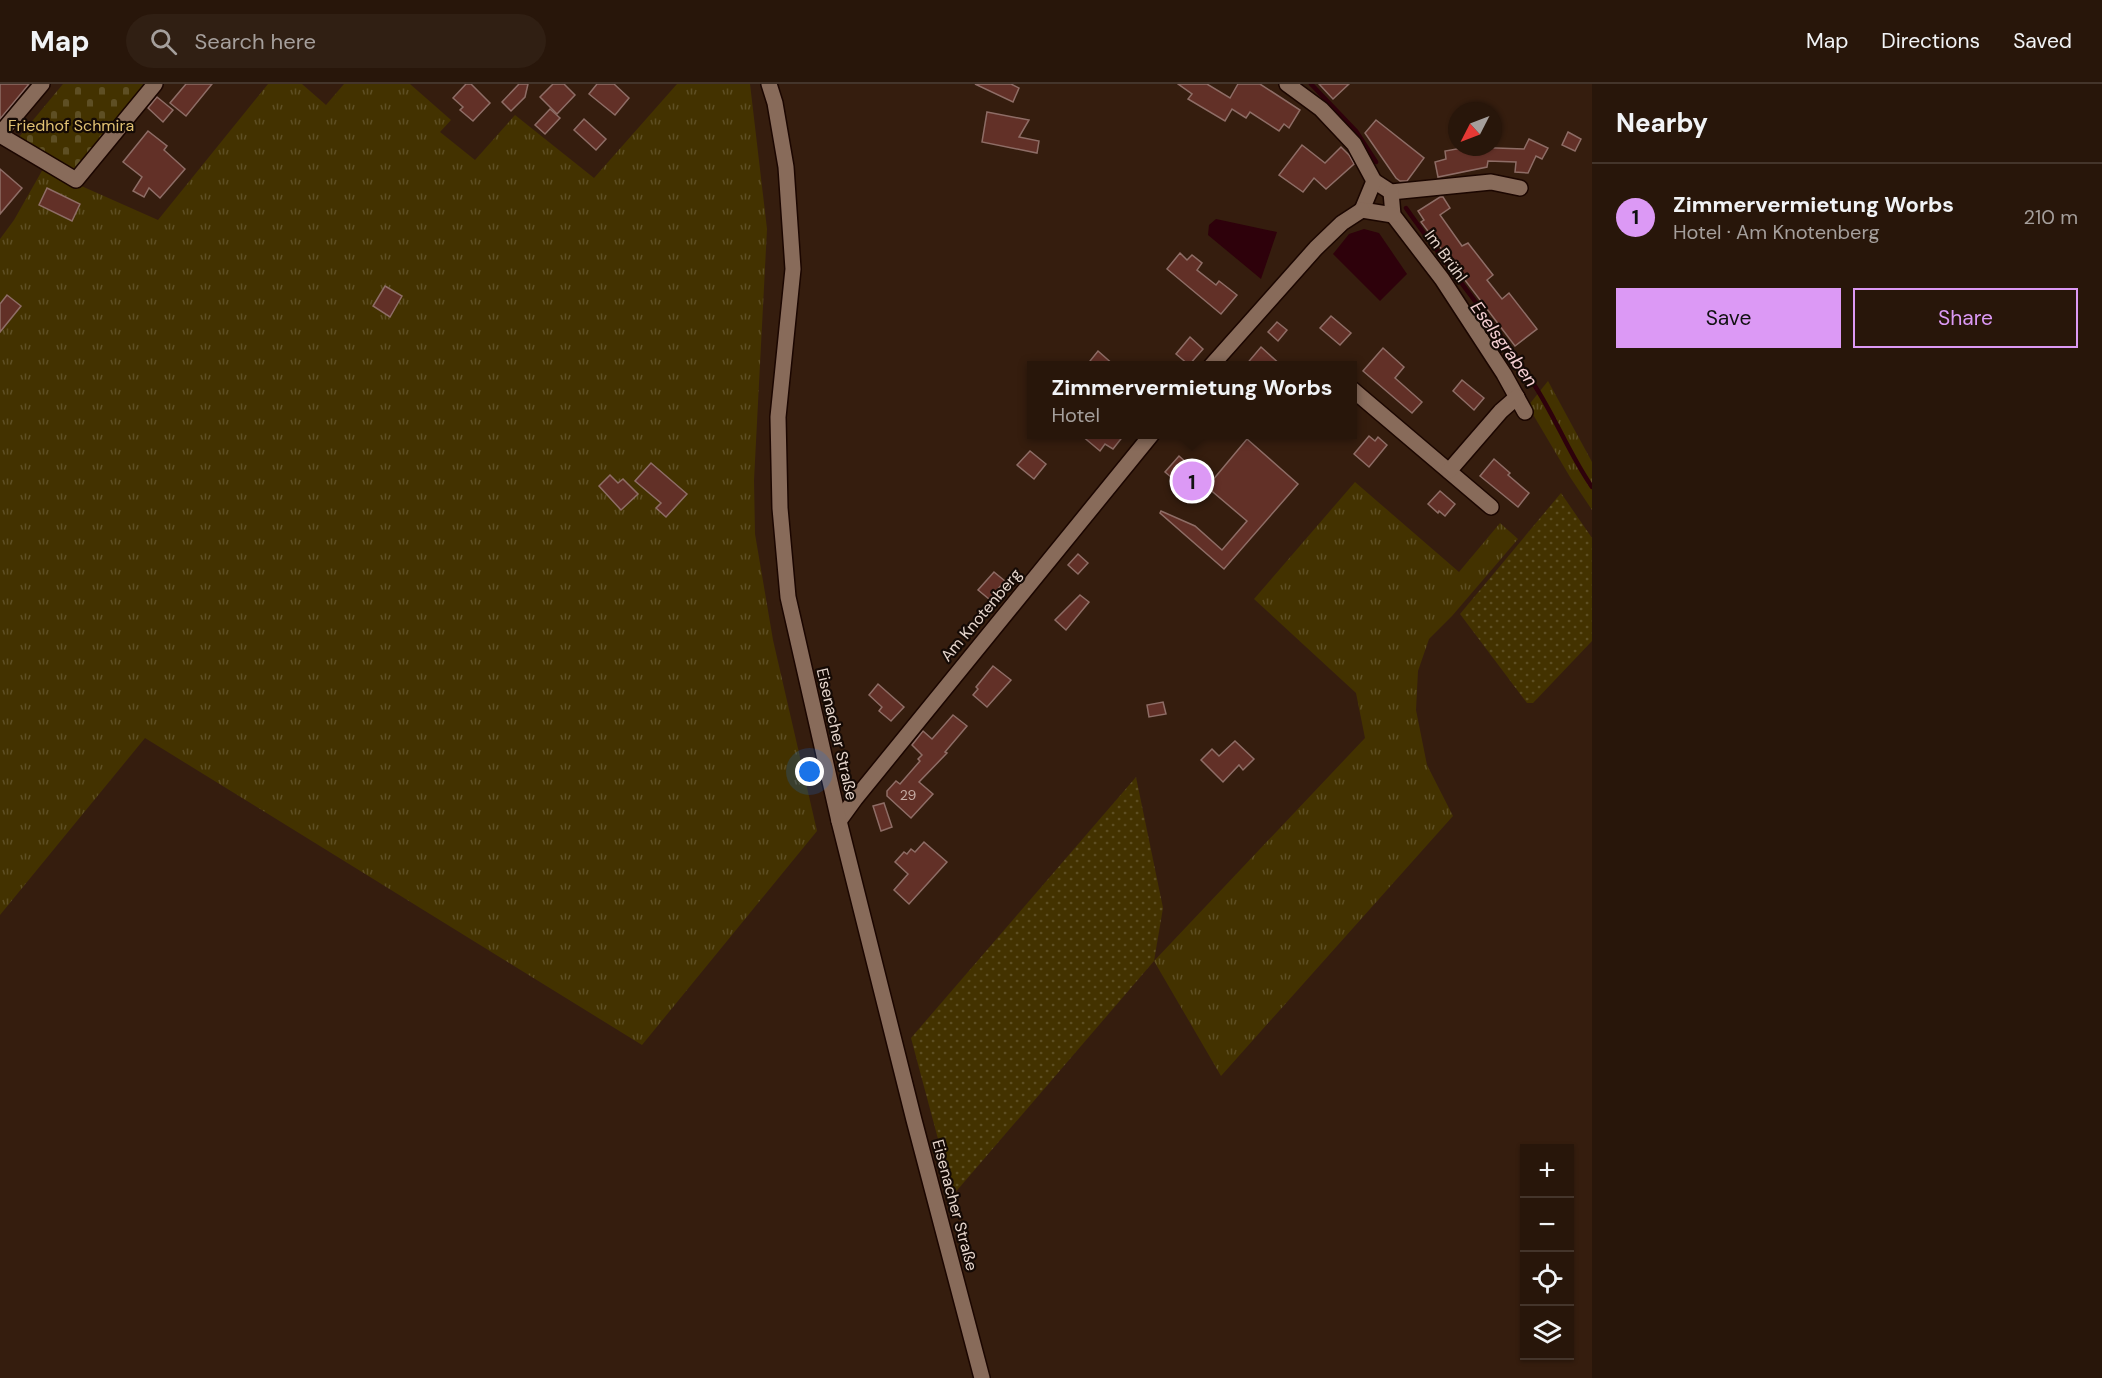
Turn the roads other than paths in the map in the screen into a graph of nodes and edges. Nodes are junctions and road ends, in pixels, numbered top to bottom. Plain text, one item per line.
1 (42, 84) edge
2 (155, 84) edge
3 (769, 84) edge
4 (1287, 84) edge
5 (0, 135) edge
6 (1374, 181) junction
7 (1520, 188) dead end
8 (1391, 192) junction
9 (1362, 210) junction
10 (1393, 214) junction
11 (1215, 361) edge
12 (1357, 392) edge
13 (1517, 397) junction
14 (1525, 412) dead end
15 (1149, 439) edge
16 (1449, 471) junction
17 (1491, 507) dead end
18 (839, 821) junction
19 (982, 1378) edge

1 - 5 street
2 - 5 street
3 - 18 street, Eisenacher Straße
4 - 6 street
6 - 8 street
6 - 9 street
7 - 8 street
8 - 10 street
9 - 10 street
9 - 11 street
10 - 13 street, Im Brühl
12 - 16 street
13 - 14 street, Im Brühl
13 - 16 street
15 - 18 street, Am Knotenberg
16 - 17 street
18 - 19 street, Eisenacher Straße

